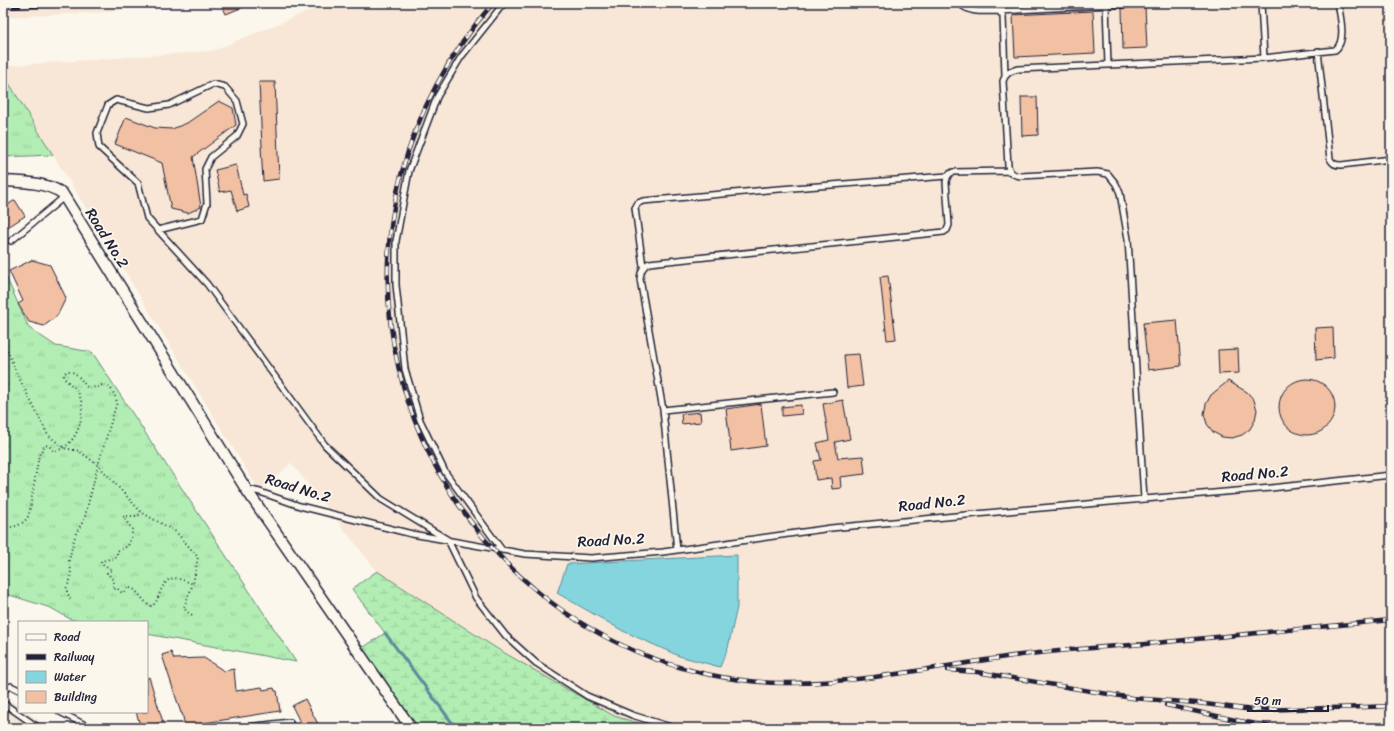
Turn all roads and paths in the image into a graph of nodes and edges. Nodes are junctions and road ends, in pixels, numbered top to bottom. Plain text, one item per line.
1 (504, 3) edge
2 (960, 3) edge
3 (1149, 3) edge
4 (1262, 3) edge
5 (1338, 3) edge
6 (1106, 5) junction
7 (999, 11) junction
8 (1318, 51) junction
9 (1264, 58) junction
10 (1108, 65) junction
11 (1006, 75) junction
12 (1391, 159) edge
13 (1010, 171) junction
14 (947, 176) junction
15 (3, 181) edge
16 (64, 197) junction
17 (158, 230) junction
18 (12, 242) dead end
19 (643, 266) junction
20 (3, 339) edge
21 (833, 392) dead end
22 (663, 410) junction
23 (64, 448) junction
24 (98, 465) junction
25 (1391, 475) edge
26 (246, 489) junction
27 (1144, 499) junction
28 (141, 512) junction
29 (3, 528) edge
30 (448, 540) junction
31 (502, 550) junction
32 (676, 550) junction
33 (193, 584) junction
34 (71, 601) dead end
35 (192, 615) dead end
36 (3, 690) edge
37 (18, 690) edge
38 (3, 703) edge
39 (62, 713) edge
40 (290, 722) dead end
41 (39, 728) edge
42 (91, 728) edge
43 (239, 728) edge
44 (411, 728) edge
45 (674, 728) edge

1 - 31 lane
2 - 7 lane
3 - 6 lane
4 - 9 lane
5 - 8 lane
6 - 7 lane
6 - 10 lane
7 - 11 lane
8 - 9 lane
8 - 12 lane
9 - 10 lane
10 - 11 lane
11 - 13 lane
13 - 14 lane
13 - 27 lane
14 - 19 lane
14 - 19 lane
15 - 16 street, Road No.2
16 - 18 lane
16 - 26 street, Road No.2
17 - 17 lane
17 - 30 lane
19 - 22 lane
20 - 23 path
21 - 22 lane
22 - 32 lane
23 - 24 path
23 - 24 path
23 - 29 path
24 - 28 path
24 - 34 path
25 - 27 lane, Road No.2
26 - 30 lane, Road No.2
26 - 44 street
27 - 32 lane, Road No.2
28 - 33 path
28 - 33 path
30 - 31 lane, Road No.2
30 - 45 lane
31 - 32 lane, Road No.2
33 - 35 path
36 - 37 lane
38 - 41 lane
39 - 42 lane
40 - 43 lane

